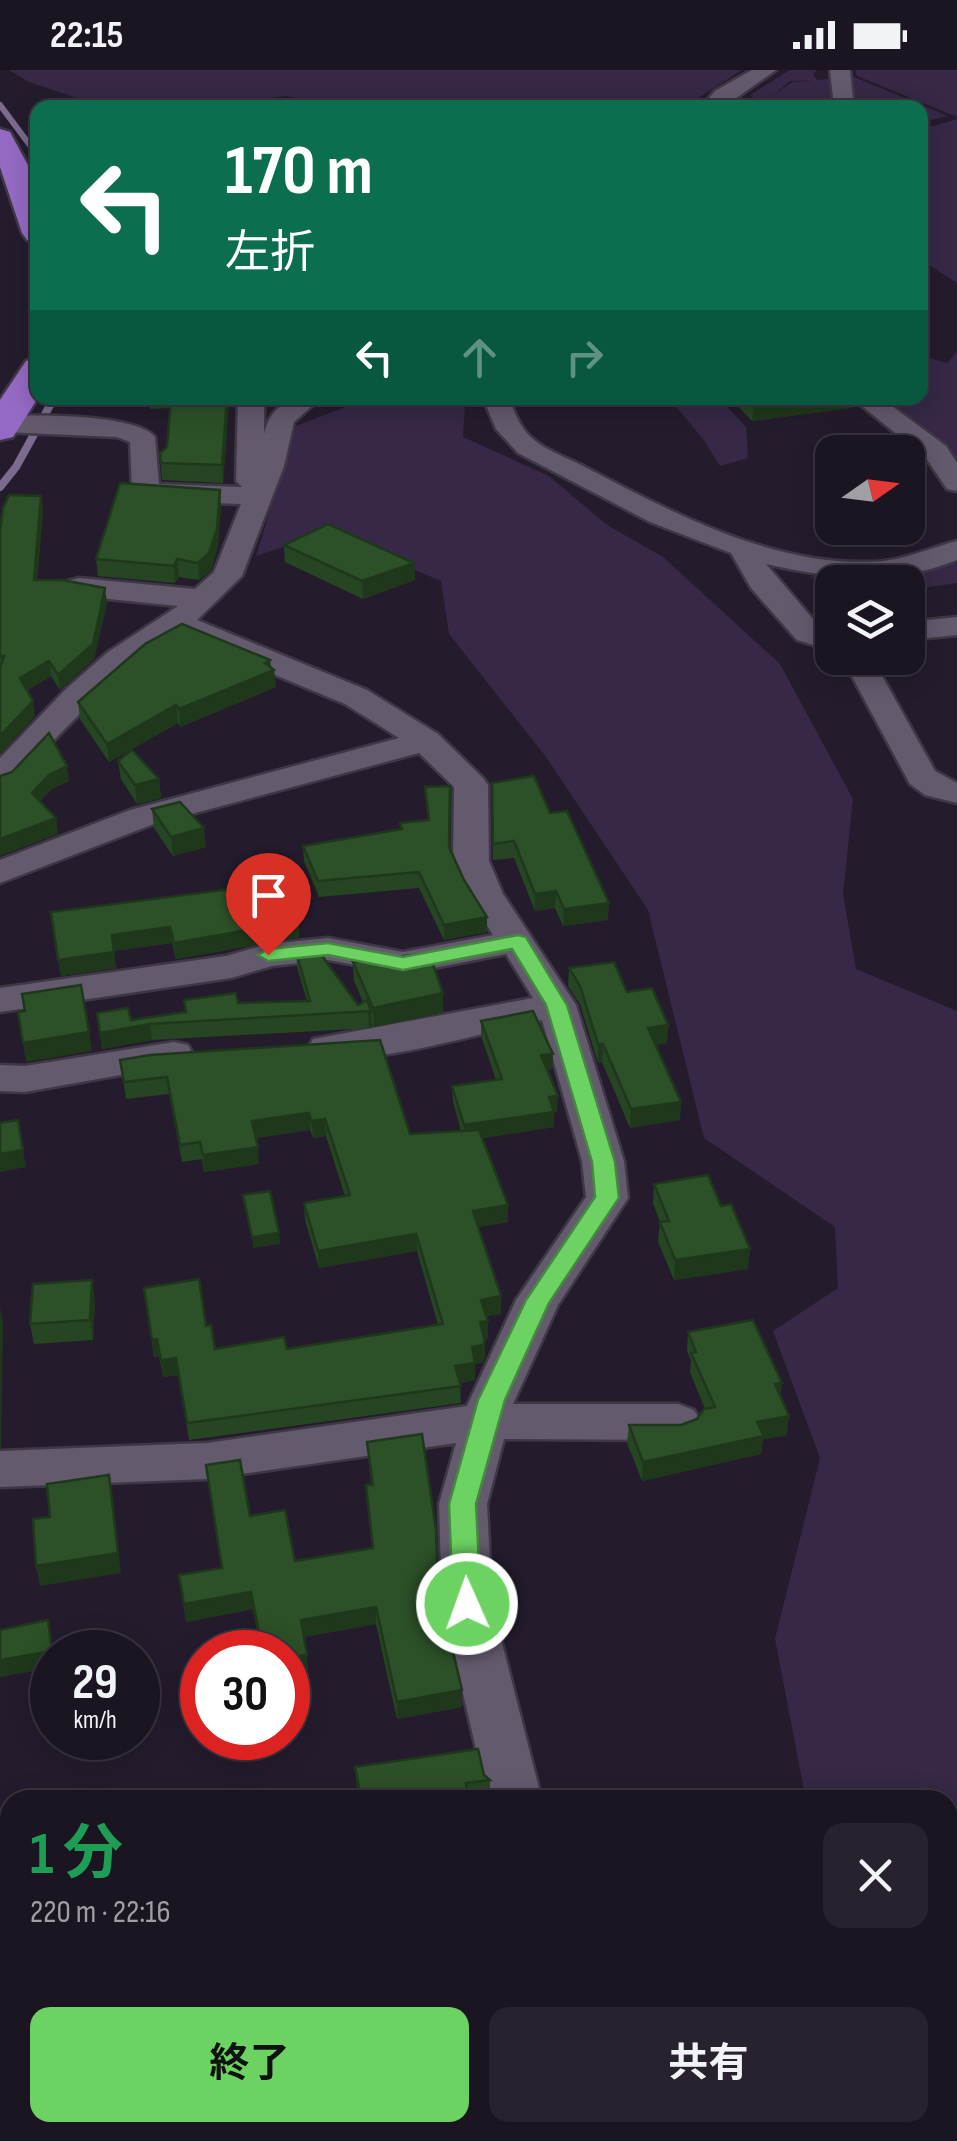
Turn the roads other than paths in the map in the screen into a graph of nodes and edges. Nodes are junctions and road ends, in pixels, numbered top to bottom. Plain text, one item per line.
1 (766, 70) edge
2 (840, 70) edge
3 (718, 100) edge
4 (843, 100) edge
5 (0, 138) edge
6 (30, 209) edge
7 (30, 382) edge
8 (251, 405) edge
9 (299, 405) edge
10 (500, 405) edge
11 (873, 405) edge
12 (2, 426) edge
13 (957, 483) edge
14 (253, 500) junction
15 (743, 550) junction
16 (957, 550) edge
17 (79, 587) edge
18 (189, 611) junction
19 (957, 626) edge
20 (925, 629) edge
21 (815, 635) edge
22 (866, 675) edge
23 (426, 740) junction
24 (0, 778) edge
25 (950, 789) edge
26 (0, 872) edge
27 (518, 942) junction
28 (0, 1000) edge
29 (556, 1005) junction
30 (294, 1051) edge
31 (209, 1052) edge
32 (0, 1078) edge
33 (486, 1421) junction
34 (678, 1422) edge
35 (0, 1469) edge
36 (513, 1790) edge

1 - 3 street
2 - 4 street
5 - 6 highway
7 - 12 highway
8 - 14 street
9 - 14 street
10 - 15 street
11 - 13 street
12 - 14 street
14 - 18 street
15 - 16 street
15 - 21 street
17 - 18 street
18 - 23 street
18 - 24 street
19 - 20 street
22 - 25 street
23 - 26 street
23 - 27 street
27 - 28 street
27 - 29 street
29 - 30 street
29 - 33 street
31 - 32 street
33 - 34 street
33 - 35 street
33 - 36 street

